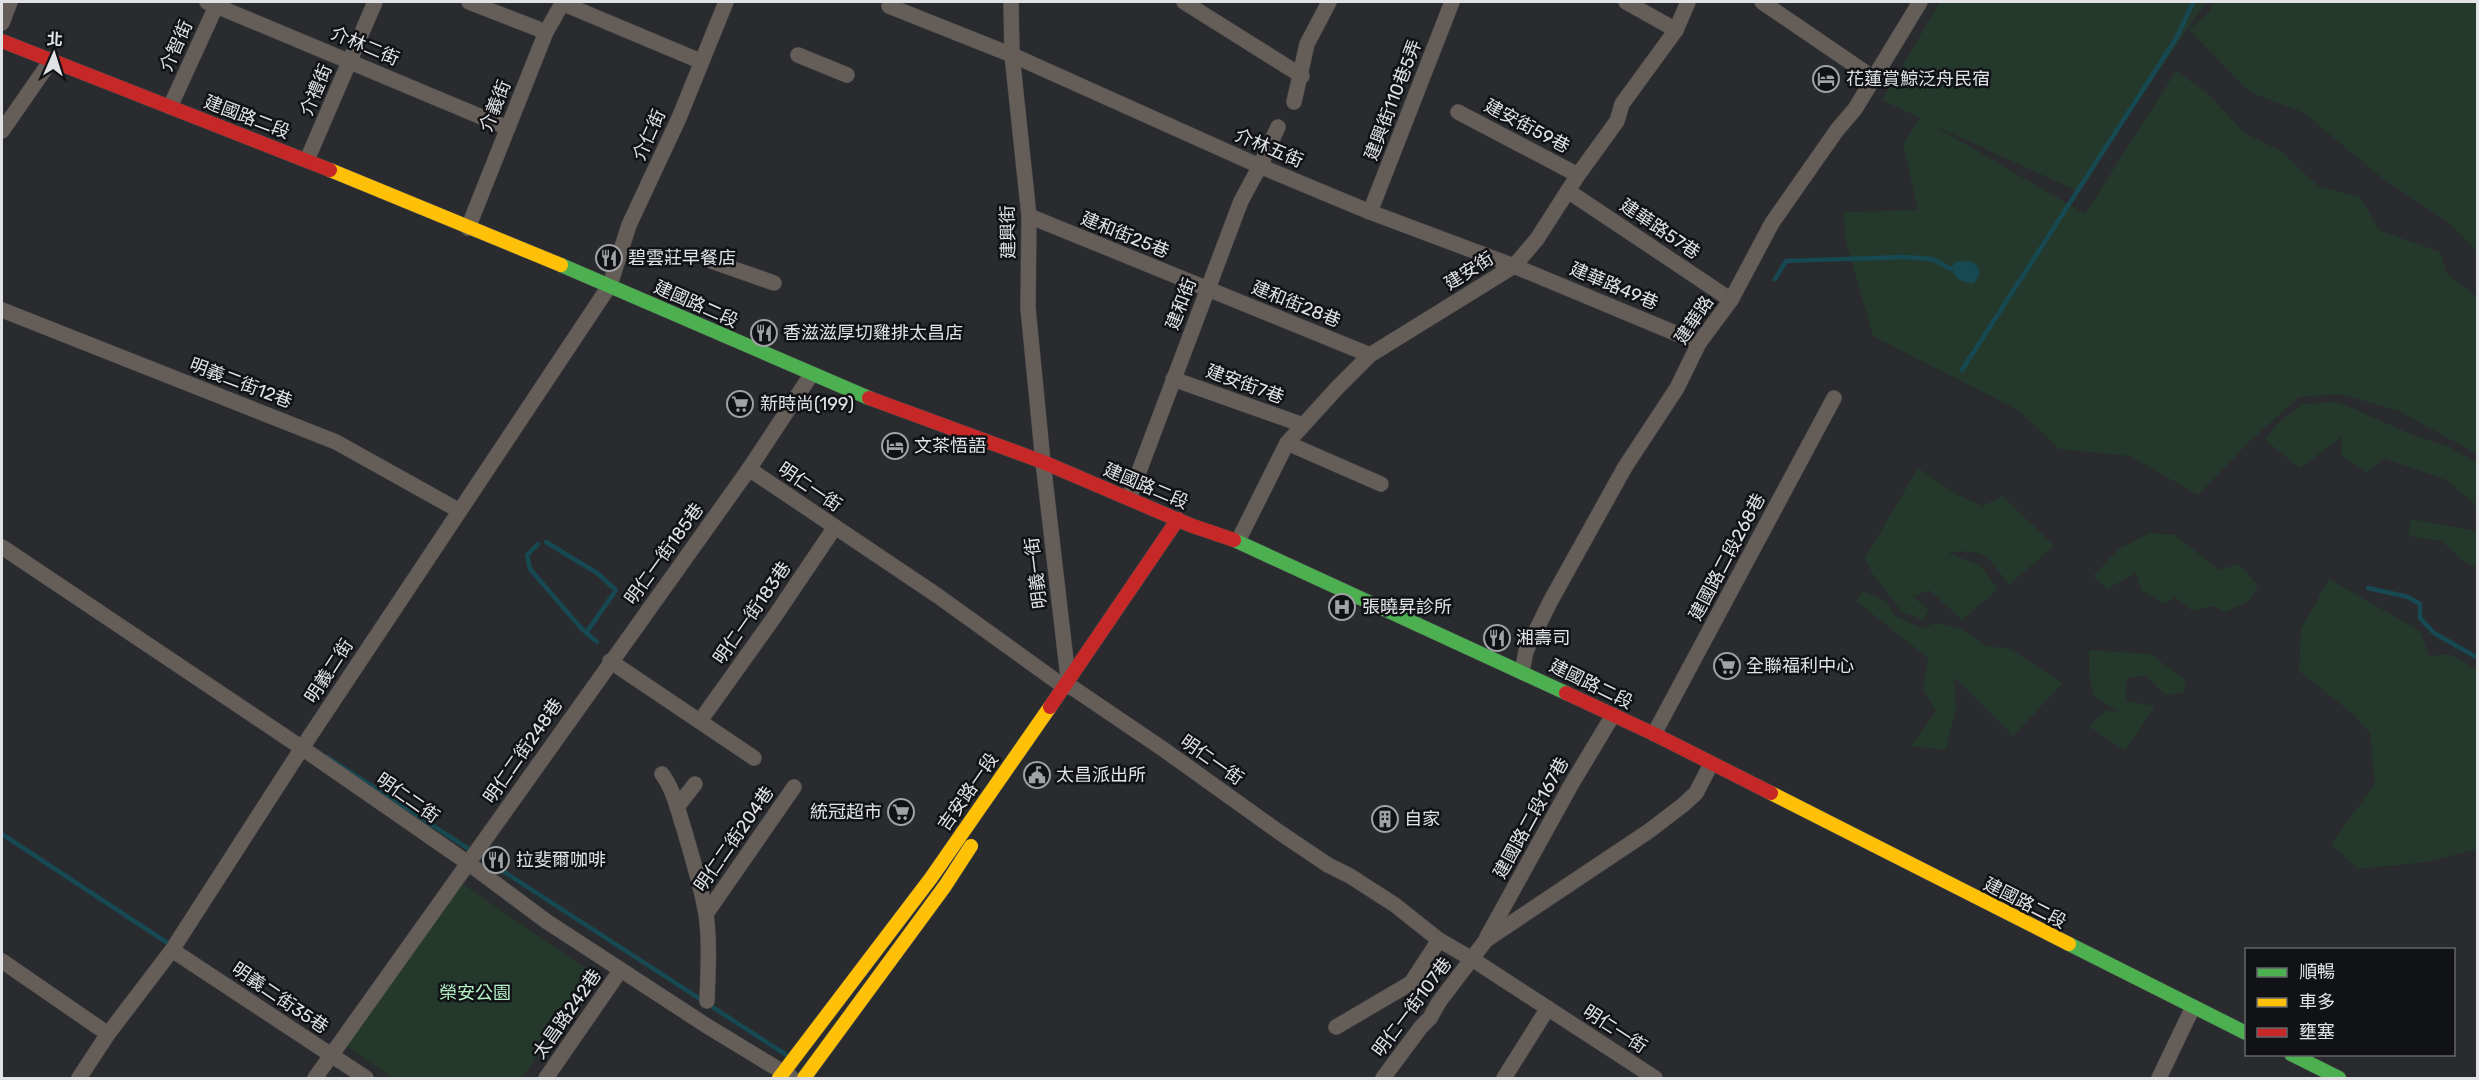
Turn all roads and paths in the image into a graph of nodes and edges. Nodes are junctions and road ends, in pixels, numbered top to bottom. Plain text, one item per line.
1 (10, 2) edge
2 (375, 2) edge
3 (470, 2) edge
4 (562, 2) edge
5 (726, 2) edge
6 (1011, 2) edge
7 (1184, 2) edge
8 (1329, 2) edge
9 (1452, 2) edge
10 (1626, 2) edge
11 (1688, 2) edge
12 (1762, 2) edge
13 (1920, 2) edge
14 (214, 3) edge
15 (889, 6) dead end
16 (2, 23) edge
17 (1676, 30) junction
18 (546, 32) junction
19 (2, 41) edge
20 (798, 55) dead end
21 (1012, 55) junction
22 (52, 60) junction
23 (350, 61) junction
24 (700, 61) junction
25 (847, 75) dead end
26 (1302, 76) junction
27 (1875, 79) junction
28 (1294, 102) dead end
29 (170, 107) junction
30 (1458, 112) dead end
31 (1278, 126) dead end
32 (508, 128) junction
33 (2, 131) edge
34 (307, 160) junction
35 (1260, 166) junction
36 (1578, 175) junction
37 (1568, 191) junction
38 (1371, 212) junction
39 (1029, 216) junction
40 (468, 228) junction
41 (711, 261) dead end
42 (1514, 266) junction
43 (774, 283) dead end
44 (609, 285) junction
45 (1207, 290) junction
46 (1731, 300) junction
47 (2, 310) edge
48 (1700, 343) junction
49 (1370, 355) junction
50 (811, 375) junction
51 (1173, 379) junction
52 (1834, 398) dead end
53 (1303, 425) junction
54 (1287, 443) junction
55 (1043, 462) junction
56 (749, 469) junction
57 (1381, 484) dead end
58 (1129, 498) junction
59 (458, 510) junction
60 (1184, 522) junction
61 (835, 527) junction
62 (1238, 541) junction
63 (2, 547) edge
64 (610, 662) junction
65 (1522, 672) junction
66 (1068, 684) junction
67 (1613, 715) junction
68 (700, 721) junction
69 (1654, 734) junction
70 (302, 747) junction
71 (754, 758) dead end
72 (1711, 764) junction
73 (662, 774) dead end
74 (695, 784) dead end
75 (794, 787) dead end
76 (677, 807) junction
77 (468, 863) junction
78 (706, 914) junction
79 (1439, 940) junction
80 (1486, 940) junction
81 (172, 950) junction
82 (1472, 959) junction
83 (2, 961) edge
84 (620, 971) junction
85 (707, 1001) dead end
86 (2193, 1007) junction
87 (1548, 1008) junction
88 (1336, 1027) dead end
89 (2245, 1032) edge
90 (108, 1034) junction
91 (330, 1055) junction
92 (2295, 1056) edge
93 (785, 1076) edge
94 (79, 1078) edge
95 (315, 1078) edge
96 (366, 1078) edge
97 (546, 1078) edge
98 (804, 1078) edge
99 (1383, 1078) edge
100 (1504, 1078) edge
101 (1655, 1078) edge
102 (2160, 1078) edge
103 (2339, 1078) edge

1 - 16 street
2 - 23 street, 介禮街
3 - 18 street
4 - 18 street, 介義街
4 - 24 street
5 - 24 street, 介仁街
6 - 21 street, 建興街
7 - 26 street
8 - 26 street
9 - 38 street, 建興街110巷5弄
10 - 17 street
11 - 17 street, 建安街
12 - 27 street
13 - 27 street, 建華路
14 - 23 street, 介林二街
14 - 29 street, 介智街
15 - 21 street, 介林五街
17 - 36 street, 建安街
18 - 32 street, 介義街
19 - 22 street, 建國路二段
20 - 25 street
21 - 35 street, 介林五街
21 - 39 street, 建興街
22 - 29 street, 建國路二段
22 - 33 street
23 - 32 street, 介林二街
23 - 34 street, 介禮街
24 - 44 street, 介仁街
26 - 28 street
27 - 46 street, 建華路
29 - 34 street, 建國路二段
30 - 36 street, 建安街59巷
31 - 35 street, 建和街
32 - 40 street, 介義街
34 - 40 street, 建國路二段
35 - 38 street, 介林五街
35 - 45 street, 建和街
36 - 37 street, 建安街
37 - 42 street, 建安街
37 - 46 street, 建華路57巷
38 - 42 street, 介林五街
39 - 45 street, 建和街25巷
39 - 55 street, 建興街
40 - 44 street, 建國路二段
41 - 43 street
42 - 48 street, 建華路49巷
42 - 49 street, 建安街
44 - 50 street, 建國路二段
44 - 59 street, 明義二街
45 - 49 street, 建和街28巷
45 - 51 street, 建和街
46 - 48 street, 建華路
47 - 59 street, 明義二街12巷
48 - 65 street, 建華路
49 - 53 street, 建安街
50 - 55 street, 建國路二段
50 - 56 street, 明仁一街185巷
51 - 53 street, 建安街7巷
51 - 58 street, 建和街
52 - 69 street, 建國路二段268巷
53 - 54 street, 建安街
54 - 57 street
54 - 62 street, 建安街
55 - 58 street, 建國路二段
55 - 66 street, 明義一街
56 - 61 street, 明仁一街
56 - 64 street, 明仁一街185巷
58 - 60 street, 建國路二段
59 - 70 street, 明義二街
60 - 62 street, 建國路二段
60 - 66 street, 吉安路一段
61 - 66 street, 明仁一街
61 - 68 street, 明仁一街183巷
62 - 65 street, 建國路二段
63 - 70 street, 明仁二街
64 - 68 street
64 - 77 street, 明仁二街248巷
65 - 67 street, 建國路二段
66 - 79 street, 明仁一街
66 - 93 street, 吉安路一段
66 - 98 street, 吉安路一段
67 - 69 street, 建國路二段
67 - 80 street, 建國路二段167巷
68 - 71 street
69 - 72 street, 建國路二段
70 - 77 street, 明仁二街
70 - 81 street, 明義二街
72 - 80 street
72 - 86 street, 建國路二段
73 - 76 street, 明仁二街204巷
74 - 76 street
75 - 78 street, 明仁二街204巷
76 - 78 street, 明仁二街204巷
77 - 84 street, 明仁二街
77 - 91 street, 明仁二街248巷
78 - 85 street, 明仁二街204巷
79 - 82 street, 明仁一街
79 - 88 street
80 - 82 street, 明仁一街107巷
81 - 90 street, 明義二街
81 - 91 street, 明義二街35巷
82 - 87 street, 明仁一街
82 - 99 street, 明仁一街107巷
83 - 90 street
84 - 93 street, 明仁二街
84 - 97 street, 太昌路242巷
86 - 89 street, 建國路二段
86 - 102 street
87 - 100 street
87 - 101 street, 明仁一街
90 - 94 street, 明義二街
91 - 95 street, 明仁二街248巷
91 - 96 street, 明義二街35巷
92 - 103 street

